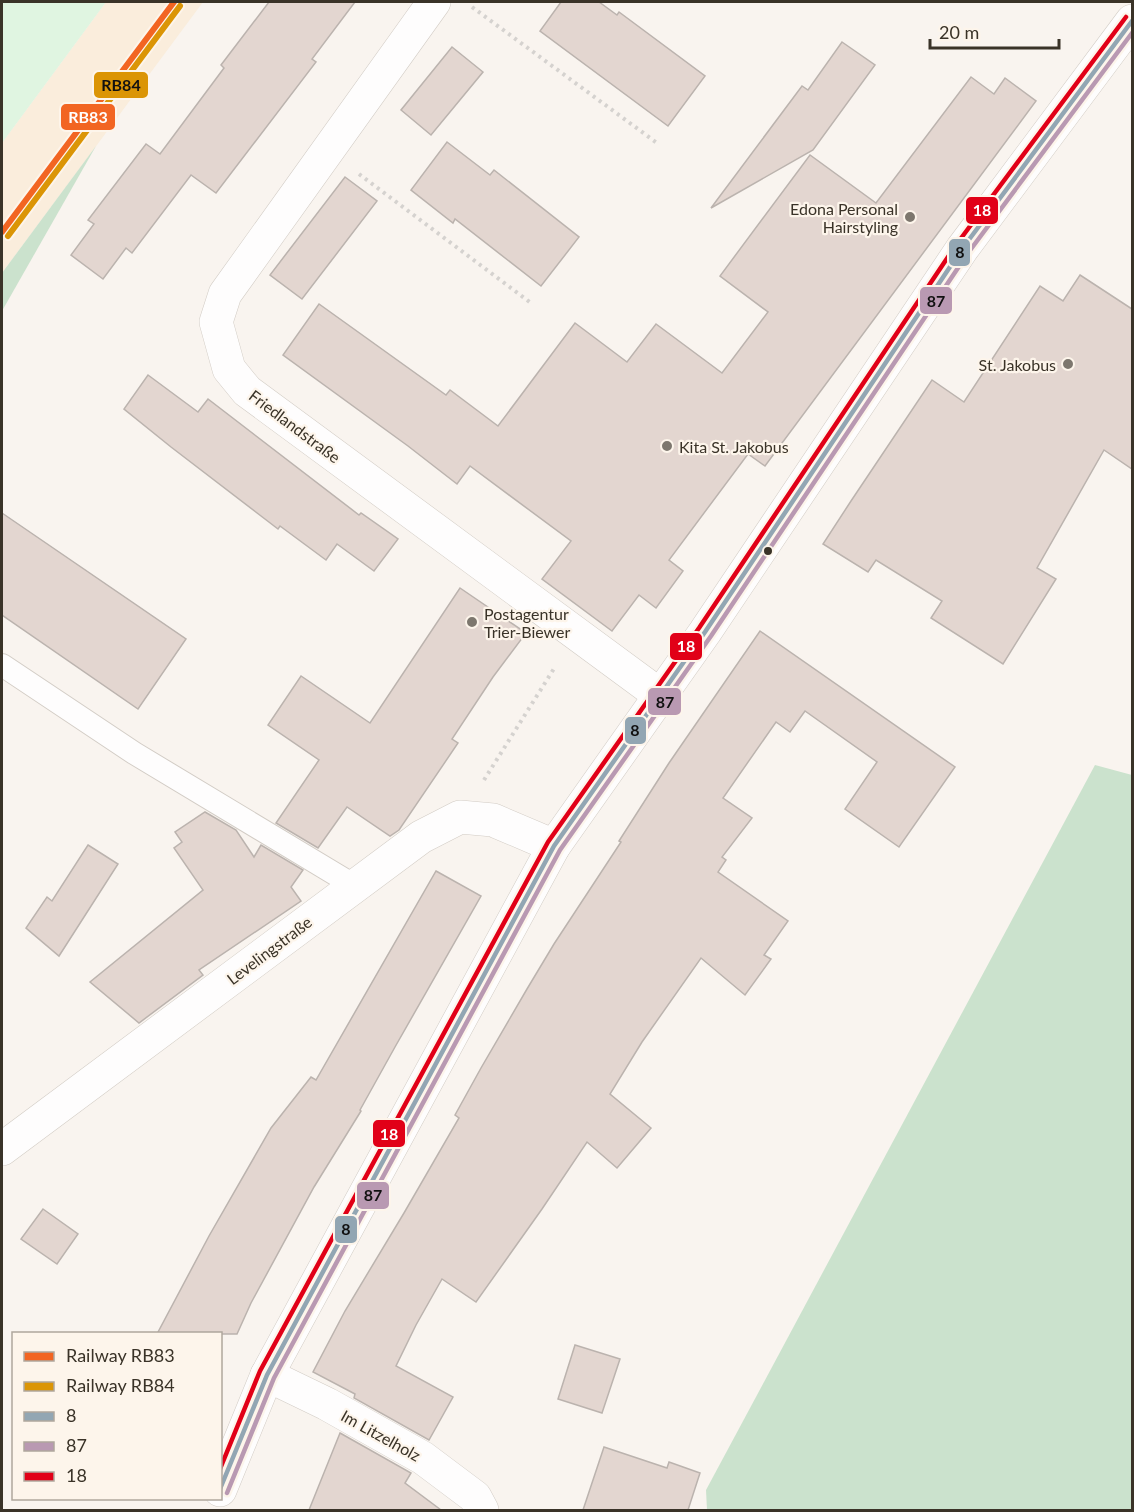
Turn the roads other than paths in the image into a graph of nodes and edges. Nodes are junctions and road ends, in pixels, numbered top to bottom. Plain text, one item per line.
1 (434, 2) edge
2 (1132, 21) edge
3 (2, 665) edge
4 (661, 696) junction
5 (554, 846) junction
6 (355, 886) junction
7 (2, 1149) edge
8 (267, 1375) junction
9 (222, 1485) edge
10 (482, 1510) edge

1 - 4 street, Friedlandstraße
2 - 4 street
3 - 6 lane
4 - 5 street
5 - 6 street, Levelingstraße
5 - 8 street
6 - 7 street, Levelingstraße
8 - 9 street
8 - 10 street, Im Litzelholz

